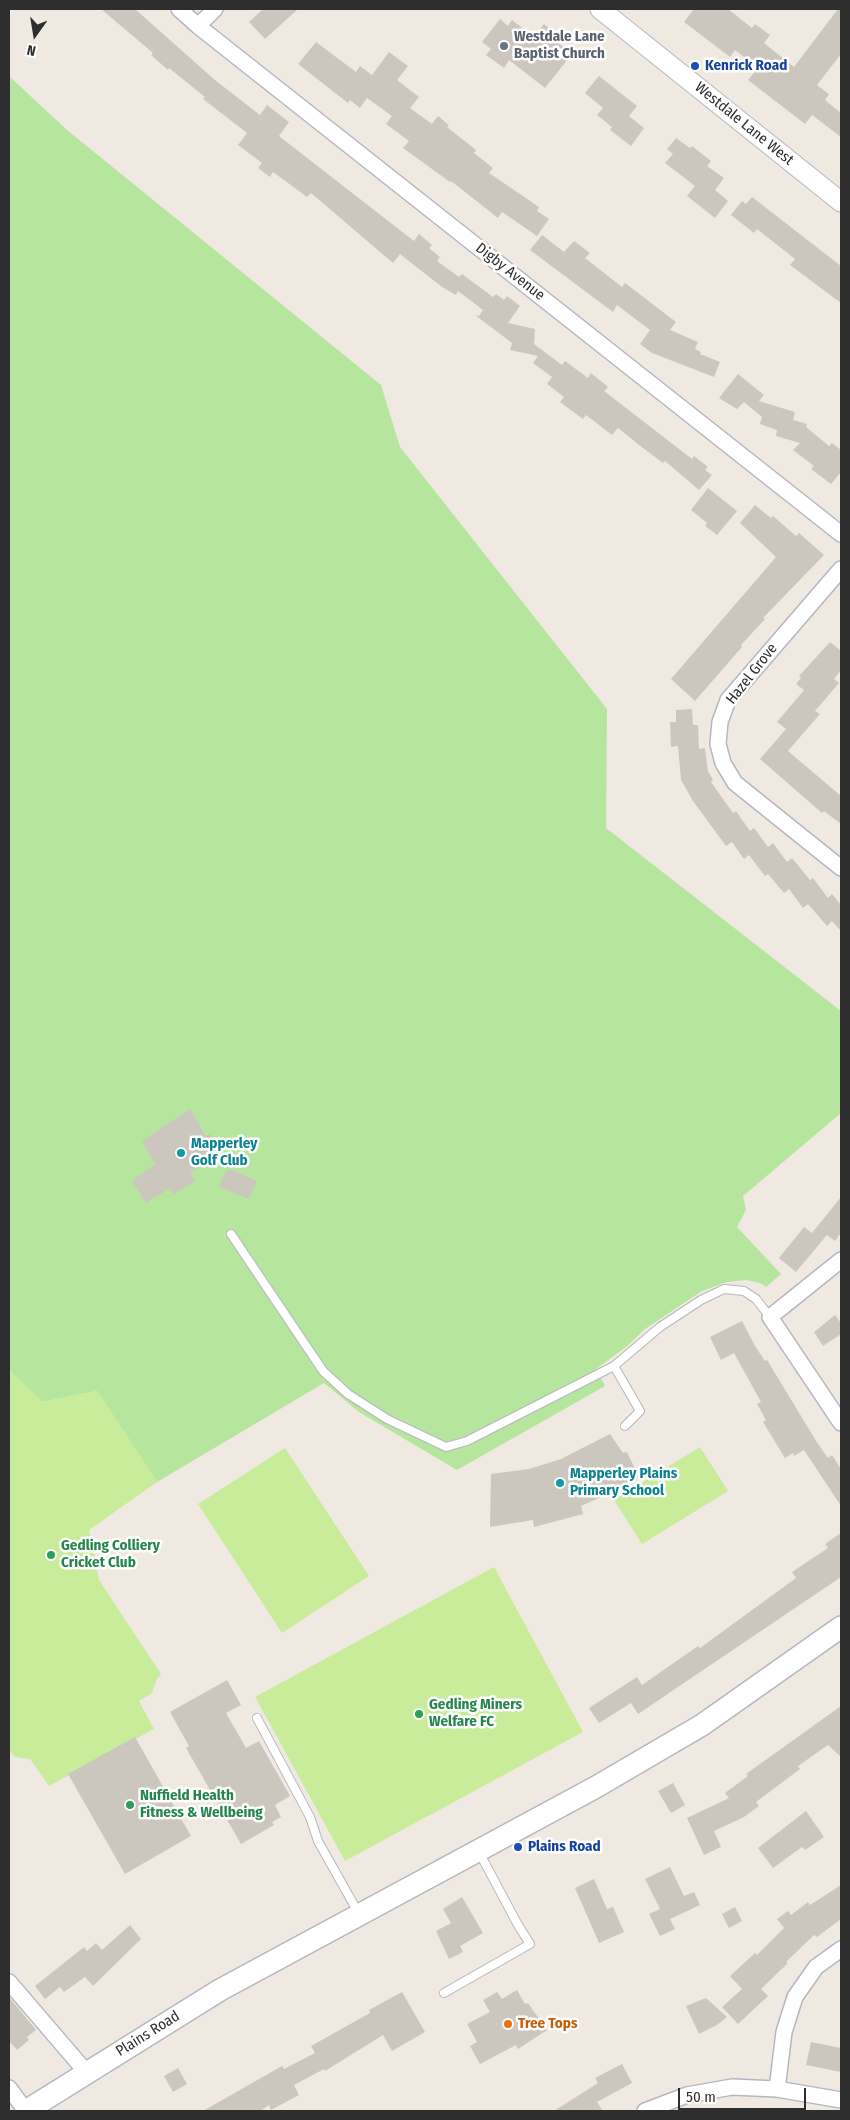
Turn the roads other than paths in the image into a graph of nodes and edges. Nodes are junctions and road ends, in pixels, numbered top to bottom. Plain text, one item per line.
1 (179, 9) edge
2 (215, 9) edge
3 (600, 9) edge
4 (198, 26) junction
5 (841, 202) edge
6 (841, 534) edge
7 (841, 569) edge
8 (841, 868) edge
9 (230, 1234) dead end
10 (841, 1260) edge
11 (770, 1317) junction
12 (614, 1366) junction
13 (841, 1424) edge
14 (625, 1426) dead end
15 (841, 1627) edge
16 (257, 1718) dead end
17 (478, 1850) junction
18 (359, 1914) junction
19 (841, 1949) edge
20 (9, 1982) edge
21 (444, 1992) dead end
22 (87, 2073) junction
23 (9, 2088) edge
24 (777, 2088) junction
25 (836, 2103) edge
26 (26, 2111) edge
27 (646, 2111) edge

1 - 4 street, Digby Avenue
2 - 4 street
3 - 5 street, Westdale Lane West
4 - 6 street, Digby Avenue
7 - 8 street, Hazel Grove
9 - 12 lane
10 - 11 street
11 - 12 lane
11 - 13 street
12 - 14 lane
15 - 17 main road, Plains Road
16 - 18 lane
17 - 18 main road, Plains Road
17 - 21 lane
18 - 22 main road, Plains Road
19 - 24 street
20 - 22 street
22 - 26 main road, Plains Road
23 - 26 street
24 - 25 street
24 - 27 street

